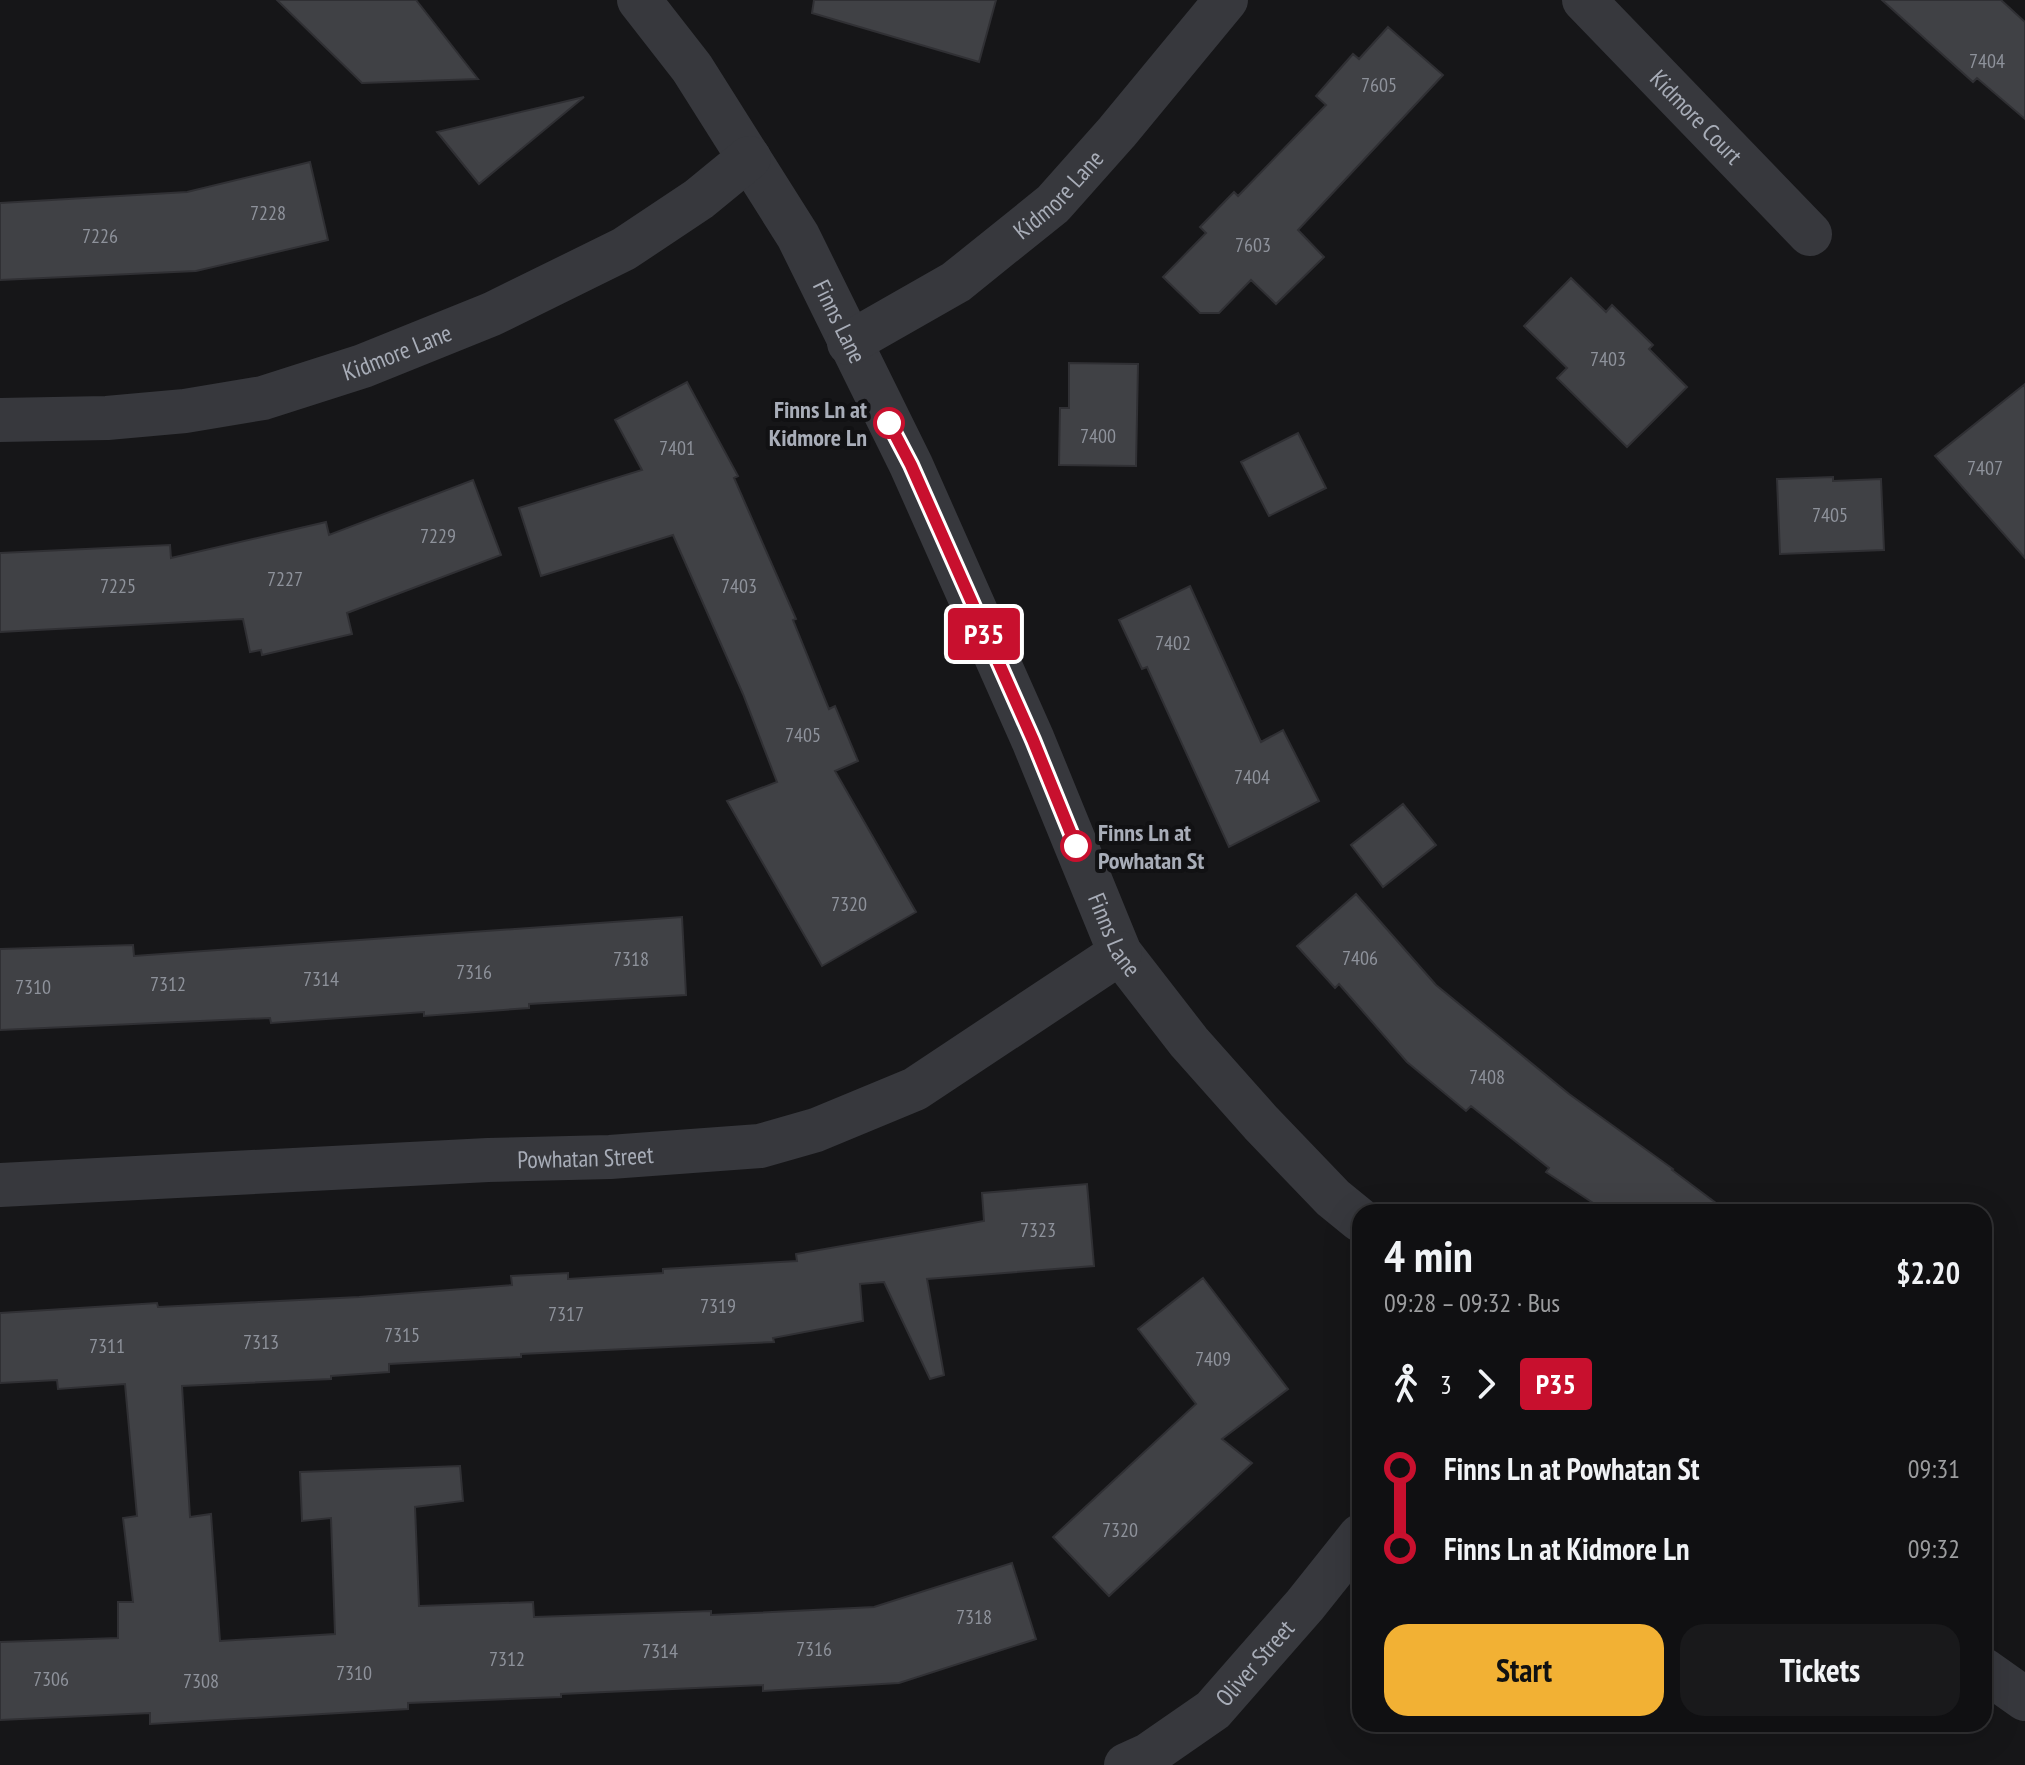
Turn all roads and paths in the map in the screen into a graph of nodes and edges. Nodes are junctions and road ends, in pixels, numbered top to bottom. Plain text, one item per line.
1 (639, 0) edge
2 (1226, 0) edge
3 (1584, 0) edge
4 (749, 158) junction
5 (1810, 234) dead end
6 (849, 343) junction
7 (0, 420) edge
8 (1120, 953) junction
9 (0, 1185) edge
10 (1352, 1213) edge
11 (1352, 1546) edge
12 (1992, 1675) edge
13 (2023, 1694) edge
14 (1126, 1765) edge

1 - 4 street, Finns Lane
2 - 6 street, Kidmore Lane
3 - 5 street, Kidmore Court
4 - 6 street, Finns Lane
4 - 7 street, Kidmore Lane
6 - 8 street, Finns Lane
8 - 9 street, Powhatan Street
8 - 10 street, Finns Lane
11 - 14 street, Oliver Street
12 - 13 street

